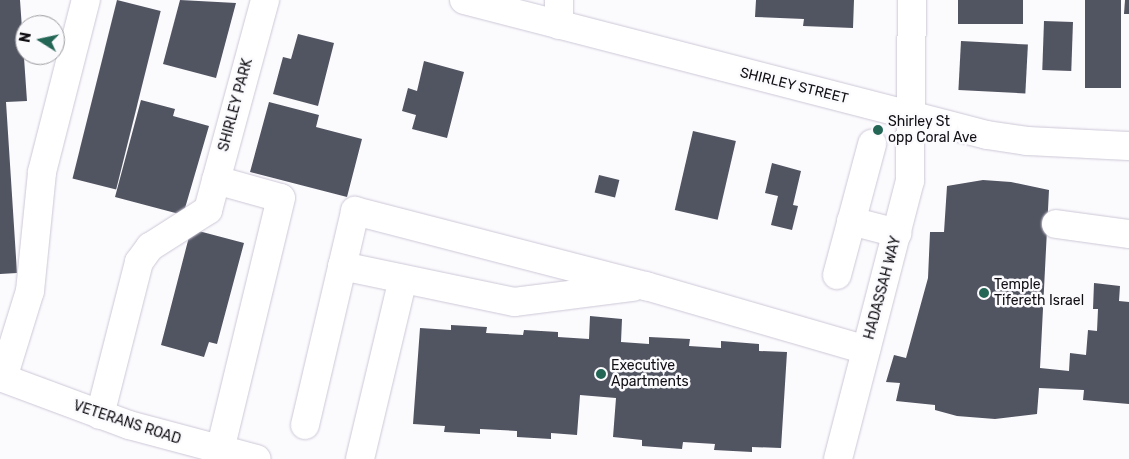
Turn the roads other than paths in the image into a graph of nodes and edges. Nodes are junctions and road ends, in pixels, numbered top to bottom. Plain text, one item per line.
1 (86, 0) edge
2 (264, 0) edge
3 (464, 0) edge
4 (912, 0) edge
5 (559, 13) edge
6 (912, 116) junction
7 (872, 144) dead end
8 (1129, 146) edge
9 (216, 180) junction
10 (851, 221) junction
11 (1056, 224) dead end
12 (897, 233) junction
13 (1129, 234) edge
14 (342, 266) junction
15 (837, 275) dead end
16 (403, 279) junction
17 (646, 286) junction
18 (866, 350) junction
19 (1, 378) edge
20 (100, 415) junction
21 (305, 425) dead end
22 (225, 454) edge
23 (256, 459) edge
24 (360, 459) edge
25 (838, 459) edge

1 - 19 street
2 - 9 street, SHIRLEY PARK
3 - 5 street, SHIRLEY STREET
4 - 6 street, HADASSAH WAY
5 - 6 street, SHIRLEY STREET
6 - 8 street, SHIRLEY STREET
6 - 12 street, HADASSAH WAY
7 - 10 street
9 - 20 street, SHIRLEY PARK
9 - 22 street
10 - 12 street
10 - 15 street
11 - 13 street
12 - 18 street, HADASSAH WAY
14 - 16 street
14 - 17 street
14 - 21 street
16 - 17 street
16 - 24 street
17 - 18 street
18 - 25 street, HADASSAH WAY
19 - 20 street, VETERANS ROAD
20 - 22 street, VETERANS ROAD
22 - 23 street, VETERANS ROAD

